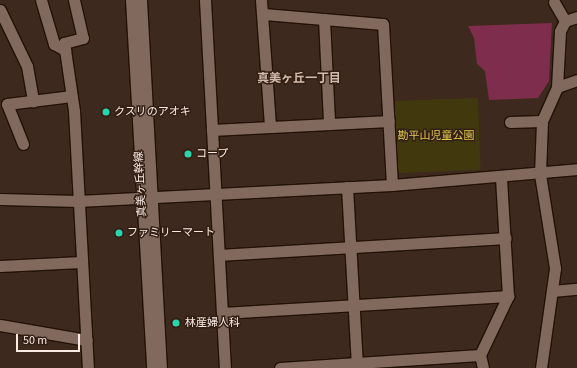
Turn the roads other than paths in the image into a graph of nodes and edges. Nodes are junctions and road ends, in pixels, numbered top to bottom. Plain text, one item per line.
1 (41, 0) edge
2 (74, 0) edge
3 (131, 0) edge
4 (141, 0) edge
5 (205, 0) edge
6 (261, 0) edge
7 (554, 2) dead end
8 (0, 10) edge
9 (264, 14) junction
10 (577, 17) edge
11 (324, 19) junction
12 (565, 21) junction
13 (65, 50) junction
14 (577, 80) edge
15 (557, 86) junction
16 (72, 96) junction
17 (33, 101) junction
18 (542, 120) junction
19 (389, 121) junction
20 (510, 122) dead end
21 (329, 124) junction
22 (270, 127) junction
23 (212, 130) junction
24 (23, 144) dead end
25 (577, 169) edge
26 (540, 174) junction
27 (501, 177) junction
28 (392, 185) junction
29 (347, 187) junction
30 (215, 192) junction
31 (147, 195) junction
32 (0, 199) edge
33 (78, 200) junction
34 (505, 238) junction
35 (352, 246) junction
36 (219, 255) junction
37 (81, 262) junction
38 (0, 266) edge
39 (577, 289) edge
40 (552, 291) junction
41 (508, 296) junction
42 (355, 306) junction
43 (222, 313) junction
44 (0, 325) edge
45 (87, 340) junction
46 (480, 355) junction
47 (357, 364) junction
48 (88, 368) edge
49 (152, 368) edge
50 (161, 368) edge
51 (225, 368) edge
52 (280, 368) edge
53 (482, 368) edge
54 (541, 368) edge

1 - 13 street
2 - 13 street
3 - 31 street, 真美ヶ丘幹線
4 - 31 street, 真美ヶ丘幹線
5 - 23 street
6 - 9 street
7 - 12 street
8 - 17 street
9 - 11 street
9 - 22 street
10 - 12 street
11 - 19 street
11 - 21 street
12 - 15 street
13 - 16 street
14 - 15 street
15 - 18 street
16 - 17 street
16 - 33 street
17 - 24 street
18 - 20 street
18 - 26 street
19 - 21 street
19 - 28 street
21 - 22 street
22 - 23 street
23 - 30 street
25 - 26 street
26 - 27 street
26 - 40 street
27 - 28 street
27 - 34 street
28 - 29 street
29 - 30 street
29 - 35 street
30 - 31 street
30 - 36 street
31 - 33 street
31 - 49 street, 真美ヶ丘幹線
31 - 50 street, 真美ヶ丘幹線
32 - 33 street
33 - 37 street
34 - 35 street
34 - 41 street
35 - 36 street
35 - 42 street
36 - 43 street
37 - 38 street
37 - 45 street
39 - 40 street
40 - 54 street
41 - 42 street
41 - 46 street
42 - 43 street
42 - 47 street
43 - 51 street
44 - 45 street
45 - 48 street
46 - 47 street
46 - 53 street
47 - 52 street

